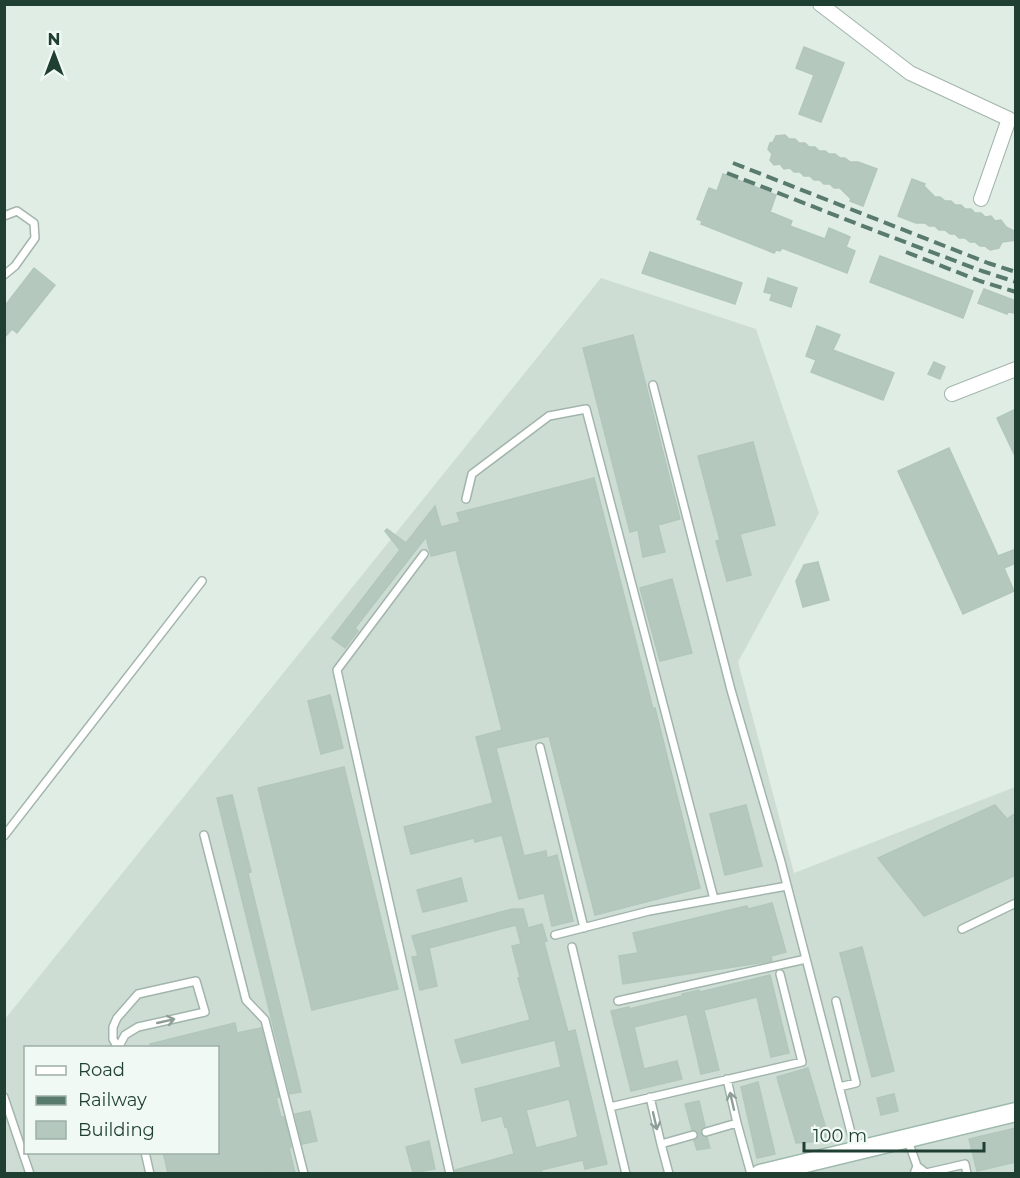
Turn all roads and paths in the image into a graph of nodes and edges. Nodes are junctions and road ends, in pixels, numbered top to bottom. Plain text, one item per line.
1 (820, 4) edge
2 (981, 199) dead end
3 (4, 216) edge
4 (4, 275) edge
5 (1016, 369) edge
6 (653, 385) dead end
7 (952, 394) dead end
8 (466, 499) dead end
9 (424, 554) dead end
10 (202, 581) dead end
11 (540, 747) dead end
12 (204, 835) dead end
13 (4, 836) edge
14 (787, 886) junction
15 (714, 899) junction
16 (1016, 903) edge
17 (584, 928) junction
18 (962, 929) dead end
19 (555, 935) dead end
20 (572, 947) dead end
21 (806, 959) junction
22 (780, 974) dead end
23 (836, 1000) dead end
24 (618, 1001) dead end
25 (117, 1046) edge
26 (118, 1046) edge
27 (727, 1079) junction
28 (839, 1087) junction
29 (4, 1097) edge
30 (650, 1097) junction
31 (610, 1107) junction
32 (1016, 1112) edge
33 (737, 1123) junction
34 (706, 1132) dead end
35 (693, 1135) dead end
36 (907, 1138) junction
37 (661, 1144) junction
38 (855, 1151) junction
39 (145, 1154) edge
40 (915, 1170) edge
41 (30, 1173) edge
42 (150, 1173) edge
43 (304, 1173) edge
44 (450, 1173) edge
45 (626, 1173) edge
46 (669, 1173) edge
47 (751, 1173) edge
48 (760, 1173) edge
49 (968, 1173) edge

1 - 2 street
3 - 4 lane
5 - 7 street
6 - 14 lane
8 - 15 lane
9 - 44 lane
10 - 13 lane
11 - 17 lane
12 - 43 lane
14 - 15 lane
14 - 21 lane
15 - 17 lane
16 - 18 lane
17 - 19 lane
20 - 31 lane
21 - 24 lane
21 - 28 lane
22 - 27 lane
23 - 28 lane
26 -> 25 lane
27 - 30 lane
33 -> 27 lane
28 - 38 lane
29 - 41 lane
30 - 31 lane
30 -> 37 lane
31 - 45 lane
32 - 36 street
33 - 34 lane
33 - 47 lane
35 - 37 lane
36 - 38 street
36 - 40 lane
37 - 46 lane
38 - 48 street
39 - 42 lane
40 - 49 lane

